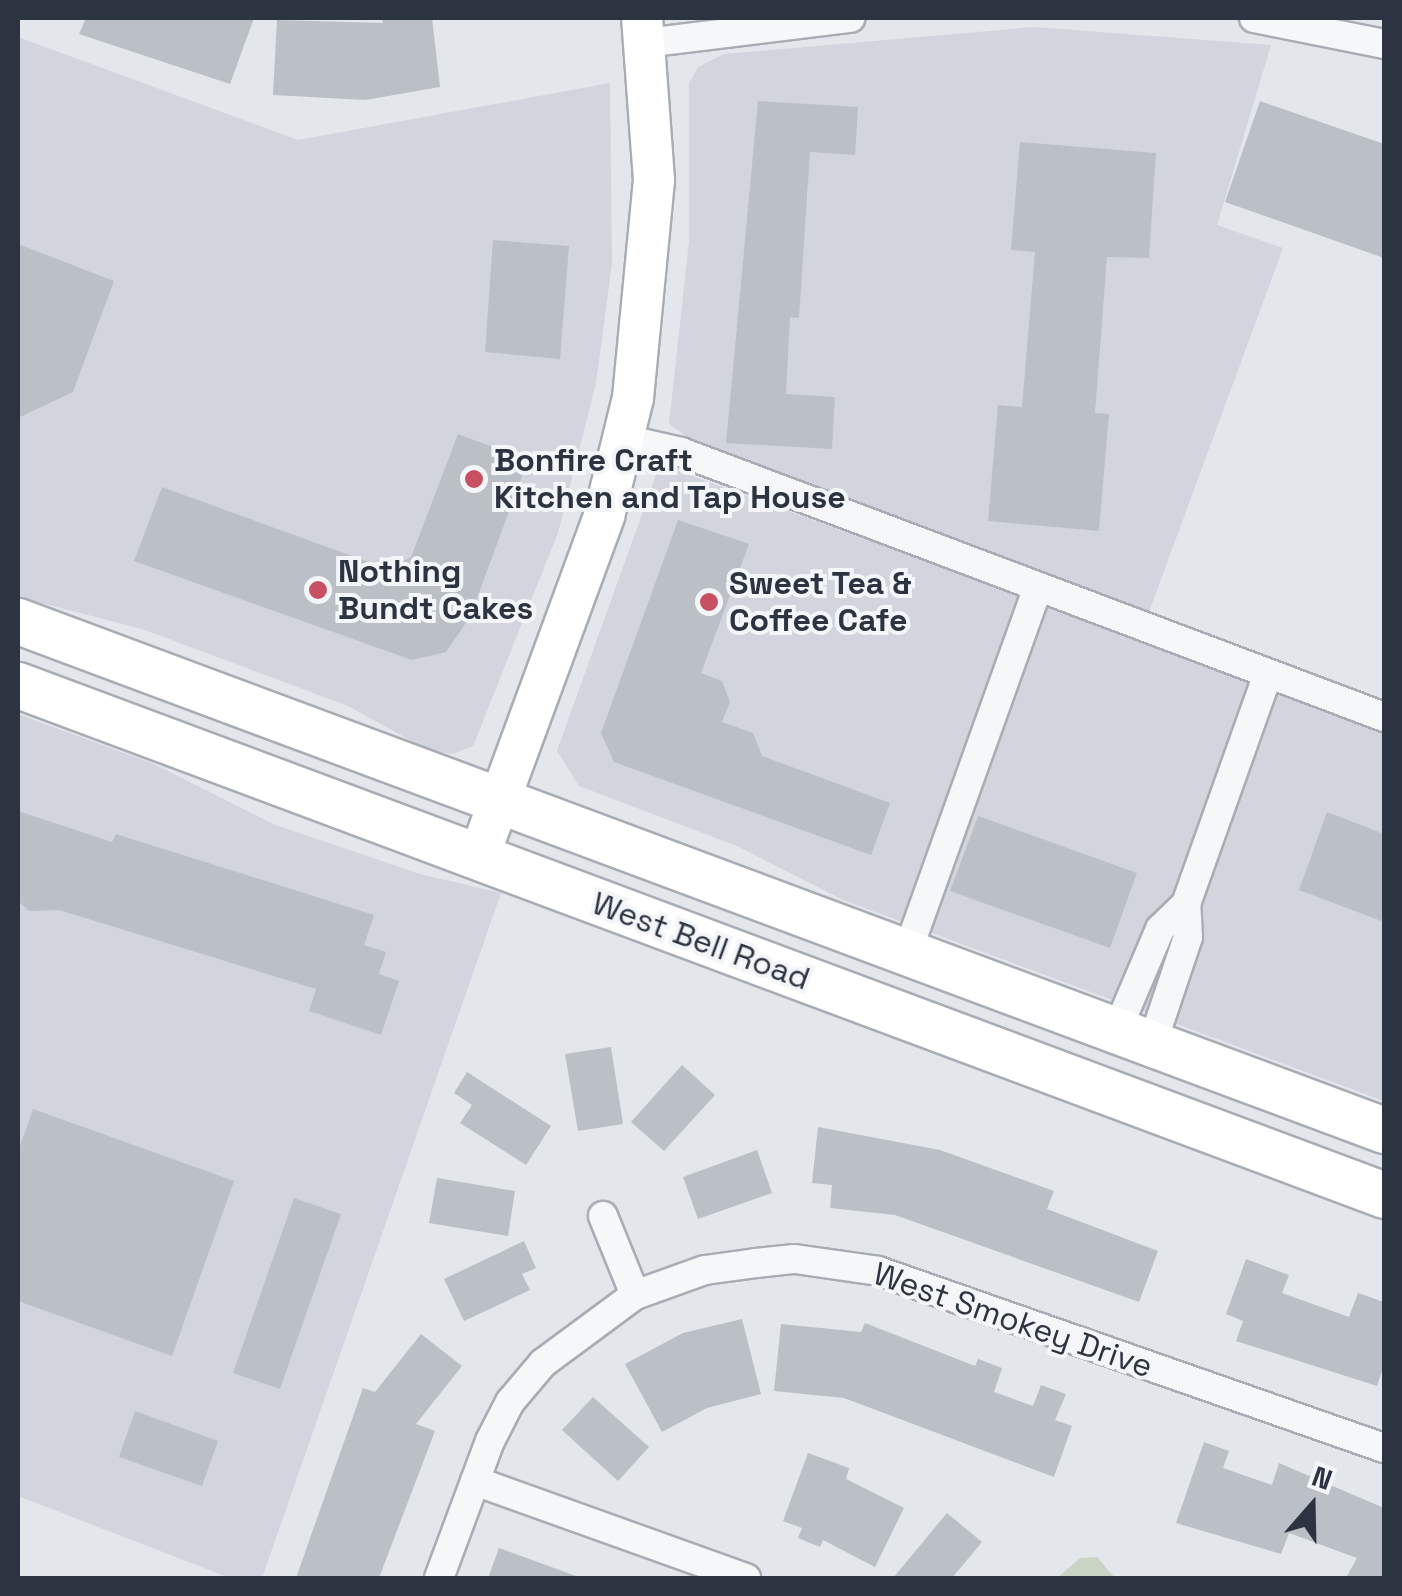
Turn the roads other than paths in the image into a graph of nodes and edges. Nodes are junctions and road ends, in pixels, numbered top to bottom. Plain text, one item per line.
1 (850, 18) edge
2 (1254, 18) edge
3 (644, 30) edge
4 (1384, 44) edge
5 (624, 439) junction
6 (1037, 590) junction
7 (18, 621) edge
8 (1268, 674) junction
9 (18, 685) edge
10 (1384, 717) edge
11 (501, 800) junction
12 (478, 859) junction
13 (908, 950) junction
14 (1135, 1037) junction
15 (1384, 1130) edge
16 (1384, 1196) edge
17 (604, 1216) dead end
18 (635, 1294) junction
19 (1384, 1448) edge
20 (475, 1481) junction
21 (439, 1578) edge
22 (746, 1578) edge

1 - 3 street
2 - 4 street
3 - 5 street
5 - 6 street
5 - 11 street
6 - 8 street
6 - 13 street
7 - 11 main road, West Bell Road
8 - 10 street
8 - 14 street
9 - 12 main road, West Bell Road
11 - 12 street
11 - 13 main road, West Bell Road
12 - 16 main road, West Bell Road
13 - 14 main road, West Bell Road
14 - 15 main road, West Bell Road
17 - 18 street
18 - 19 street, West Smokey Drive
18 - 20 street, West Smokey Drive
20 - 21 street, West Smokey Drive
20 - 22 street

